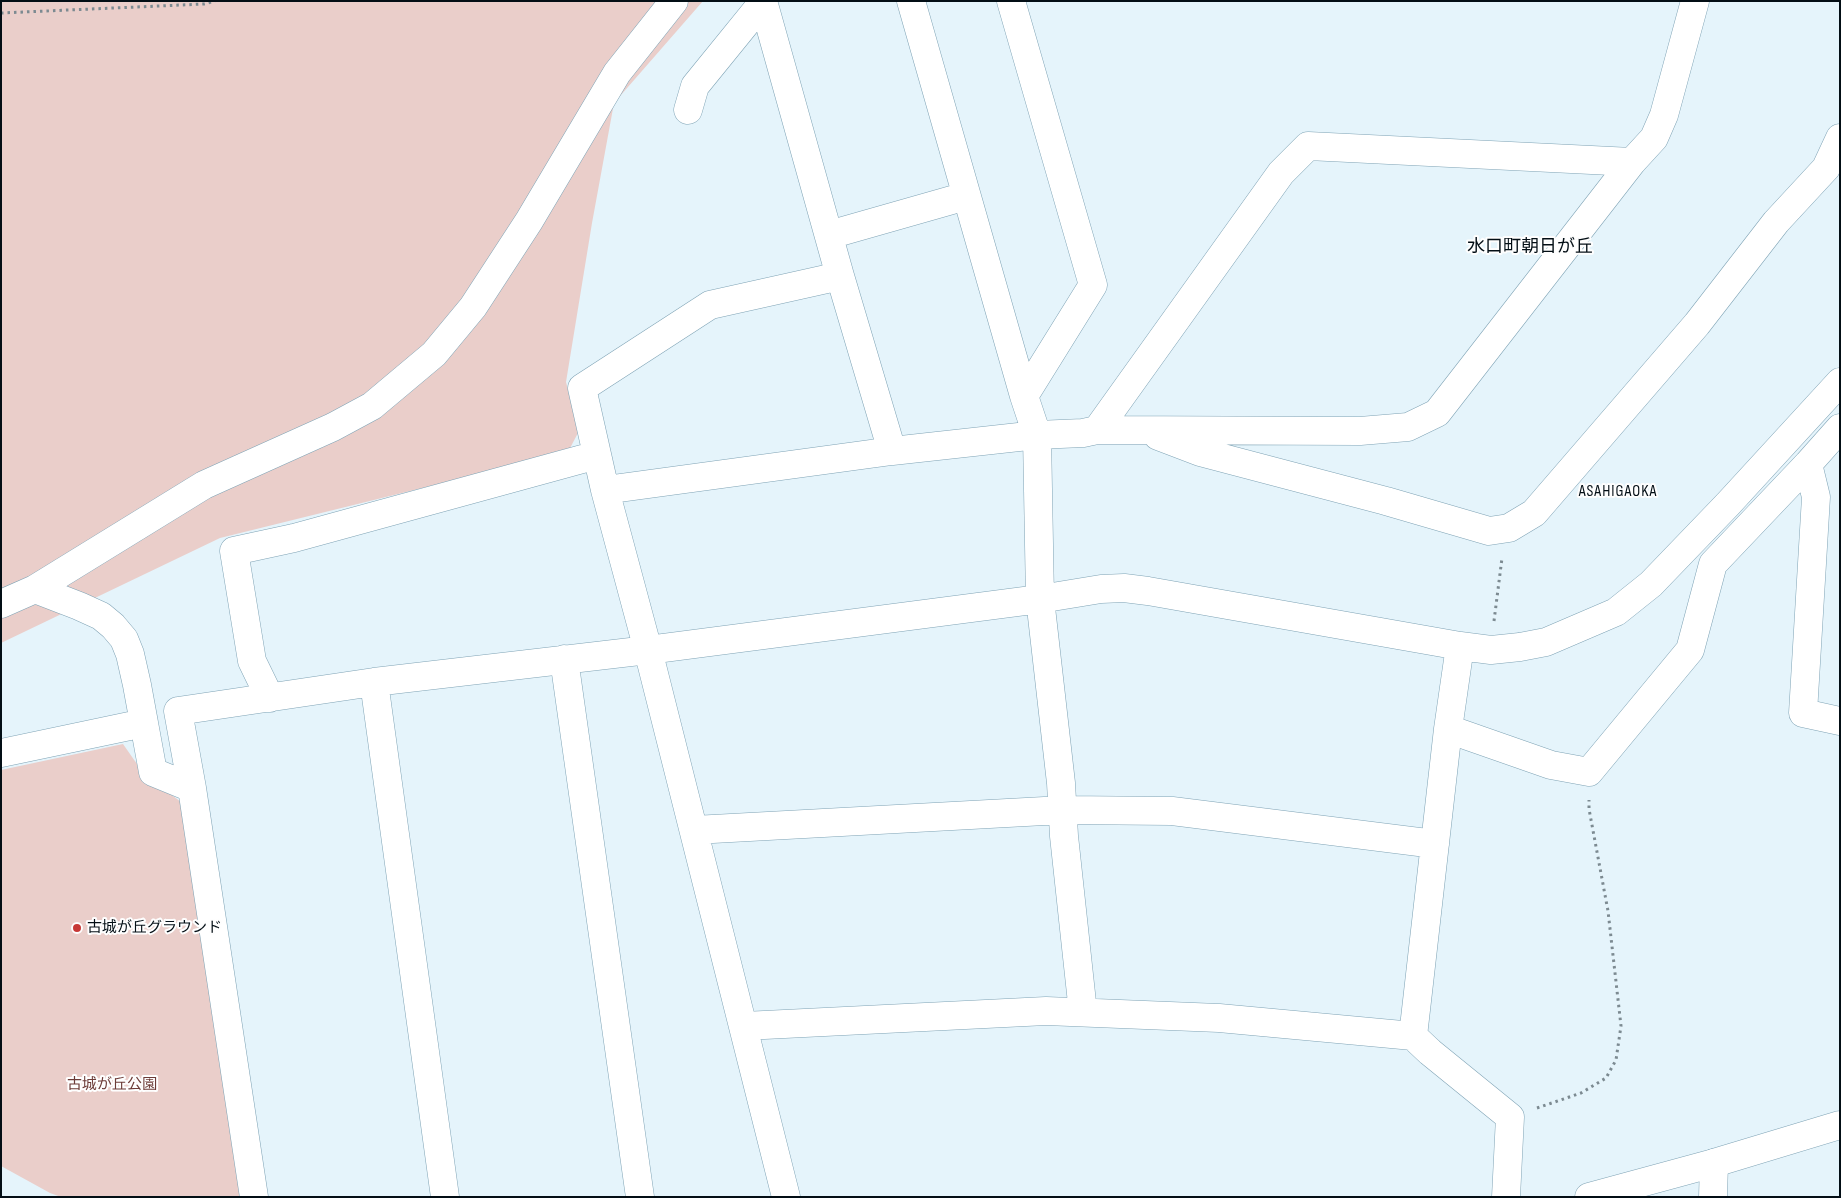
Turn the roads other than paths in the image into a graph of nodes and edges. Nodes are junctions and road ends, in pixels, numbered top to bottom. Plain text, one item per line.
1 (674, 1) edge
2 (764, 1) edge
3 (911, 1) edge
4 (1011, 1) edge
5 (1695, 1) edge
6 (688, 110) dead end
7 (1840, 138) edge
8 (1632, 162) junction
9 (966, 196) junction
10 (829, 235) junction
11 (840, 276) junction
12 (1840, 382) edge
13 (1024, 396) junction
14 (1840, 428) edge
15 (1097, 430) junction
16 (1143, 430) junction
17 (1037, 435) junction
18 (892, 451) junction
19 (597, 455) junction
20 (1808, 464) junction
21 (605, 490) junction
22 (35, 590) junction
23 (1040, 599) junction
24 (1, 604) edge
25 (1460, 646) junction
26 (648, 650) junction
27 (564, 660) junction
28 (374, 682) junction
29 (270, 698) junction
30 (1840, 721) edge
31 (144, 723) junction
32 (1448, 729) junction
33 (1, 754) edge
34 (192, 788) junction
35 (1063, 810) junction
36 (694, 830) junction
37 (1435, 844) junction
38 (1083, 1012) junction
39 (744, 1026) junction
40 (1413, 1036) junction
41 (1840, 1125) edge
42 (1714, 1163) junction
43 (254, 1197) edge
44 (445, 1197) edge
45 (640, 1197) edge
46 (786, 1197) edge
47 (1506, 1197) edge
48 (1590, 1197) edge
49 (1713, 1197) edge

1 - 22 street
2 - 6 street
2 - 10 street
3 - 9 street
4 - 13 street
5 - 8 street
7 - 16 street
8 - 15 street
8 - 16 street
9 - 10 street
9 - 13 street
10 - 11 street
11 - 18 street
11 - 19 street
12 - 25 street
13 - 17 street
14 - 20 street
15 - 16 street
15 - 17 street
17 - 18 street
17 - 23 street
18 - 21 street
19 - 21 street
19 - 29 street
20 - 30 street
20 - 32 street
21 - 26 street
22 - 24 street
22 - 31 street
23 - 25 street
23 - 26 street
23 - 35 street
25 - 32 street
26 - 27 street
26 - 36 street
27 - 28 street
27 - 45 street
28 - 29 street
28 - 44 street
29 - 34 street
31 - 33 street
31 - 34 street
32 - 37 street
34 - 43 street
35 - 36 street
35 - 37 street
35 - 38 street
36 - 39 street
37 - 40 street
38 - 39 street
38 - 40 street
39 - 46 street
40 - 47 street
41 - 42 street
42 - 48 street
42 - 49 street

